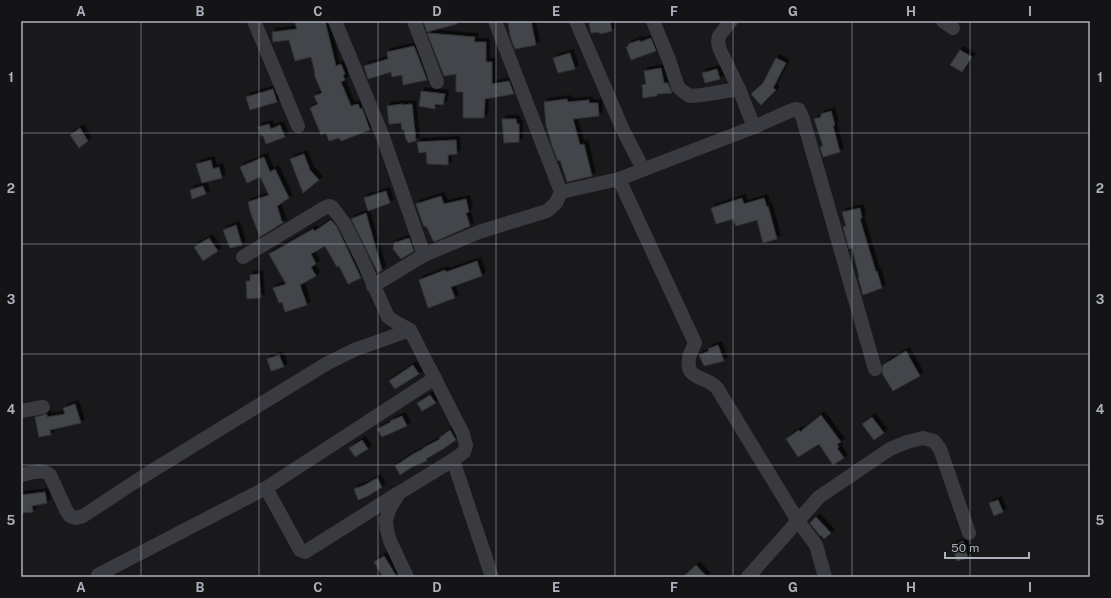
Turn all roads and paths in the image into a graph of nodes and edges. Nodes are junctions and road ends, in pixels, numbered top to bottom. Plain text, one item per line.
1 (254, 21) edge
2 (335, 21) edge
3 (414, 21) edge
4 (495, 21) edge
5 (576, 21) edge
6 (652, 21) edge
7 (730, 21) edge
8 (437, 82) dead end
9 (739, 89) junction
10 (298, 126) dead end
11 (754, 127) junction
12 (643, 169) junction
13 (619, 179) junction
14 (561, 192) junction
15 (424, 255) junction
16 (243, 257) dead end
17 (373, 286) junction
18 (410, 330) junction
19 (875, 369) dead end
20 (435, 378) junction
21 (43, 407) dead end
22 (21, 411) edge
23 (453, 460) junction
24 (21, 475) edge
25 (266, 488) junction
26 (399, 493) junction
27 (798, 521) junction
28 (969, 533) dead end
29 (98, 575) dead end
30 (407, 577) edge
31 (492, 577) edge
32 (748, 577) edge
33 (825, 577) edge

1 - 10 street
2 - 15 street
3 - 8 street
4 - 14 street
5 - 12 street
6 - 9 street
7 - 9 street
9 - 11 street
11 - 12 street
11 - 19 street
12 - 13 street
13 - 14 street
13 - 27 street
14 - 15 street
15 - 17 street
16 - 17 street
17 - 18 street
18 - 20 street
18 - 24 street
20 - 23 street
20 - 25 street
21 - 22 street
23 - 26 street
23 - 31 street
25 - 26 street
25 - 29 street
26 - 30 street
27 - 28 street
27 - 32 street
27 - 33 street

